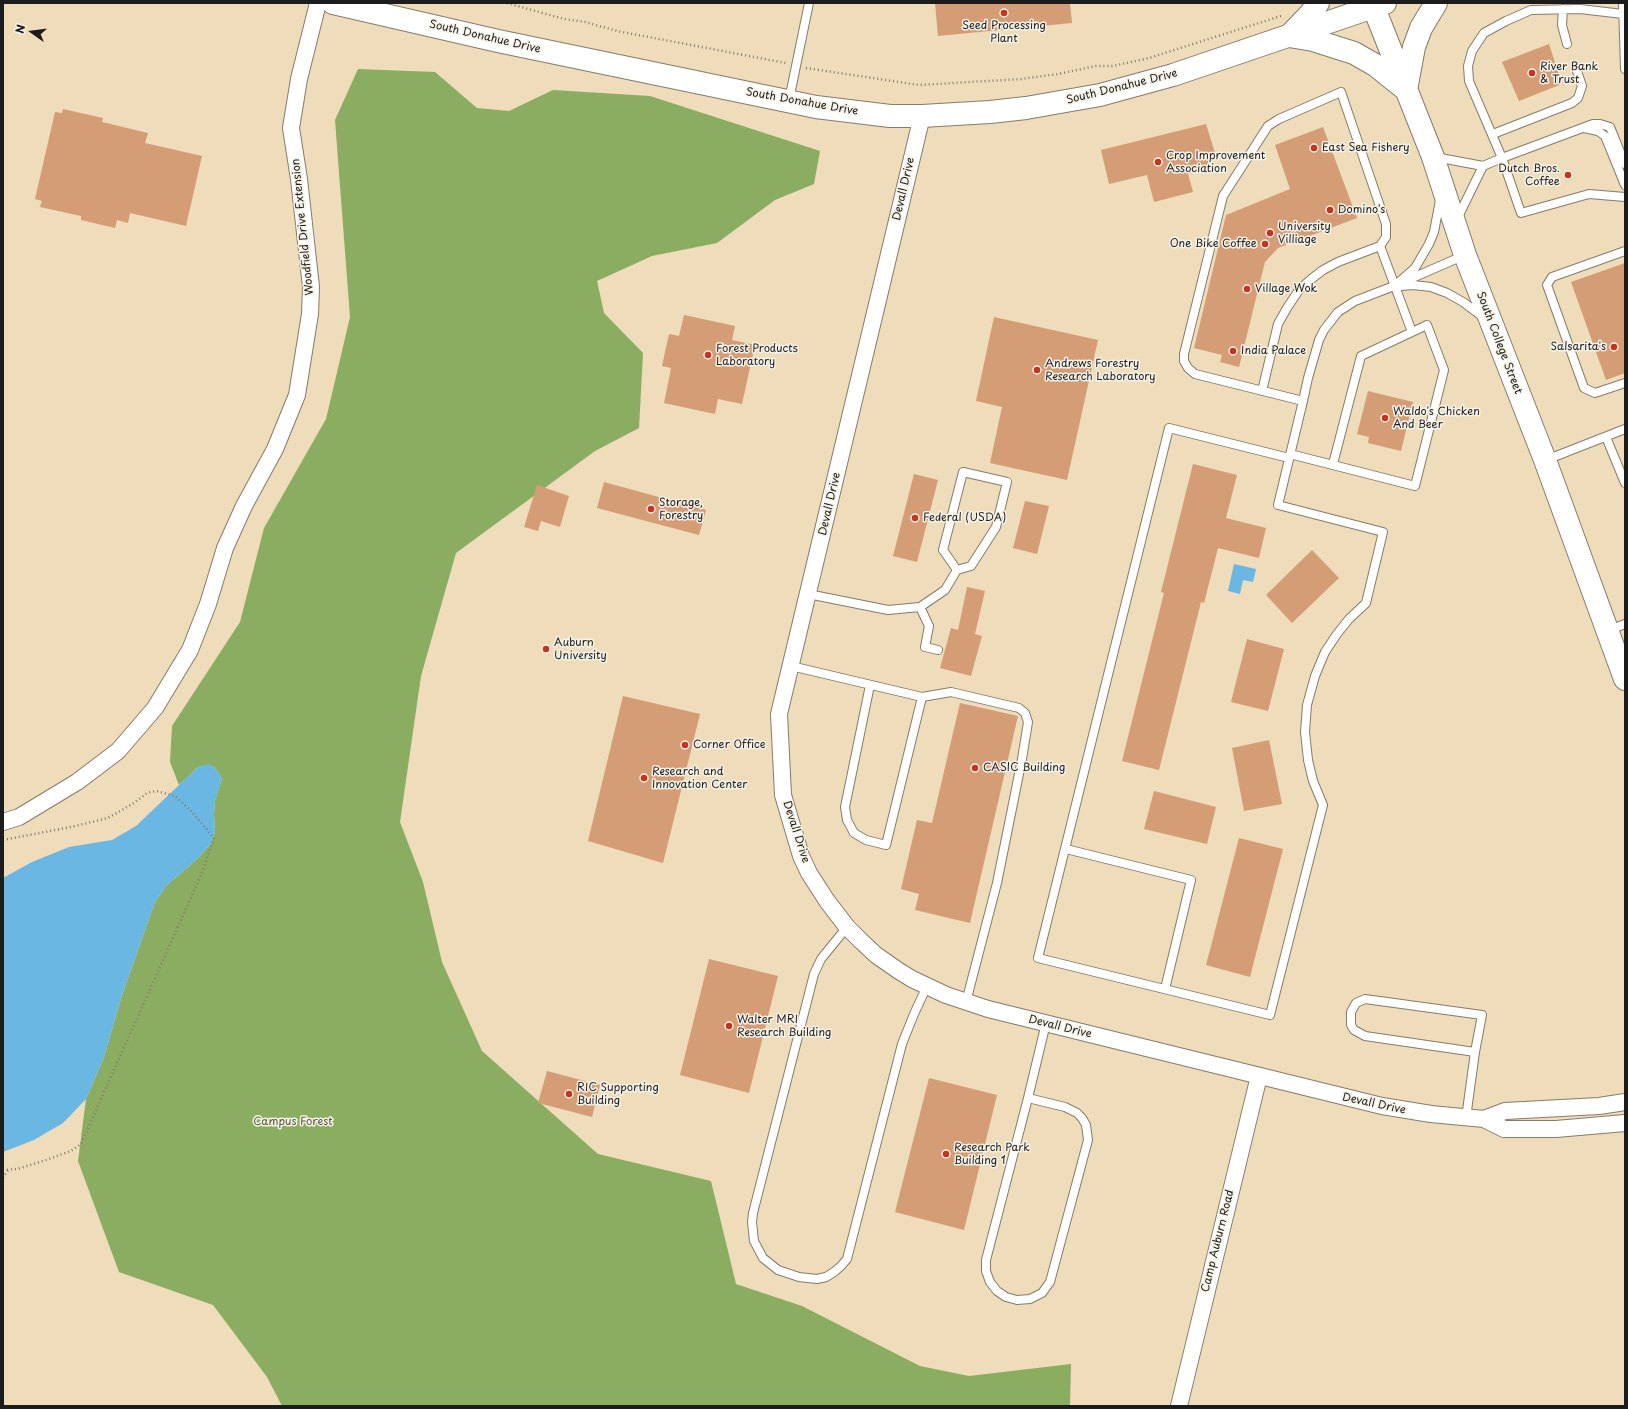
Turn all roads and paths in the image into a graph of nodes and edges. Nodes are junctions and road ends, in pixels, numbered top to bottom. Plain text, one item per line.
1 (318, 3) edge
2 (333, 3) edge
3 (507, 3) edge
4 (809, 3) edge
5 (1318, 3) edge
6 (1436, 3) edge
7 (1622, 3) edge
8 (1375, 4) edge
9 (1563, 9) junction
10 (1284, 14) dead end
11 (1623, 14) junction
12 (1289, 36) junction
13 (1567, 44) dead end
14 (790, 64) dead end
15 (804, 67) dead end
16 (1576, 68) dead end
17 (1625, 69) edge
18 (1406, 90) junction
19 (788, 101) junction
20 (922, 116) junction
21 (1584, 128) junction
22 (1493, 134) junction
23 (1433, 157) junction
24 (1502, 158) junction
25 (1625, 164) edge
26 (1483, 166) junction
27 (1442, 185) junction
28 (1625, 185) edge
29 (1625, 197) edge
30 (1455, 224) junction
31 (1380, 246) junction
32 (1625, 251) edge
33 (1465, 255) junction
34 (1394, 286) junction
35 (1492, 324) junction
36 (1412, 332) junction
37 (1625, 383) edge
38 (1262, 391) junction
39 (1303, 401) junction
40 (1625, 429) edge
41 (1606, 437) junction
42 (1290, 456) junction
43 (1545, 460) junction
44 (1333, 464) junction
45 (1624, 478) edge
46 (957, 570) junction
47 (808, 594) junction
48 (920, 607) junction
49 (1616, 627) edge
50 (938, 650) dead end
51 (791, 666) junction
52 (1623, 668) edge
53 (870, 685) junction
54 (922, 697) junction
55 (3, 822) edge
56 (3, 840) edge
57 (1066, 849) junction
58 (847, 927) junction
59 (927, 986) junction
60 (1165, 989) junction
61 (966, 1002) junction
62 (1046, 1023) junction
63 (1475, 1052) junction
64 (1259, 1076) junction
65 (1028, 1098) junction
66 (1625, 1102) edge
67 (1466, 1118) junction
68 (1484, 1119) junction
69 (1625, 1123) edge
70 (3, 1170) edge
71 (8, 1170) junction
72 (3, 1178) edge
73 (1179, 1406) edge

1 - 55 street, Woodfield Drive Extension
2 - 19 street, South Donahue Drive
3 - 14 path
4 - 19 lane
5 - 12 street
6 - 18 street
7 - 11 lane
8 - 12 street, South Donahue Drive
8 - 18 street, South College Street
9 - 11 lane
9 - 13 lane
9 - 22 lane
10 - 15 path
11 - 17 lane
12 - 18 street
12 - 20 street, South Donahue Drive
16 - 22 lane
18 - 23 street, South College Street
19 - 20 street, South Donahue Drive
20 - 47 street, Devall Drive
21 - 24 lane
21 - 25 lane
21 - 28 lane
22 - 24 lane
23 - 26 lane
23 - 27 street, South College Street
24 - 26 lane
24 - 29 lane
26 - 30 lane
27 - 30 street, South College Street
27 - 34 lane
30 - 33 street, South College Street
31 - 34 lane
31 - 38 lane
31 - 38 lane
32 - 37 lane
33 - 34 lane
33 - 35 street, South College Street
34 - 35 lane
34 - 36 lane
34 - 39 lane
35 - 43 street, South College Street
36 - 44 lane
36 - 44 lane
38 - 39 lane
39 - 42 lane
40 - 41 lane
41 - 43 lane
41 - 45 lane
42 - 44 lane
42 - 57 lane
42 - 60 lane
43 - 49 street, South College Street
46 - 46 lane
46 - 48 lane
47 - 48 lane
47 - 51 street, Devall Drive
48 - 50 lane
49 - 52 street, South College Street
51 - 53 lane
51 - 58 street, Devall Drive
53 - 54 lane
53 - 54 lane
54 - 61 lane
56 - 71 path
57 - 60 lane
57 - 60 lane
58 - 59 street, Devall Drive
58 - 59 lane
59 - 61 street, Devall Drive
61 - 62 street, Devall Drive
62 - 64 street, Devall Drive
62 - 65 lane
63 - 63 lane
63 - 67 lane
64 - 67 street, Devall Drive
64 - 73 street, Camp Auburn Road
65 - 65 lane
66 - 68 street
67 - 68 street, Devall Drive
68 - 69 street
70 - 71 path
71 - 72 path

